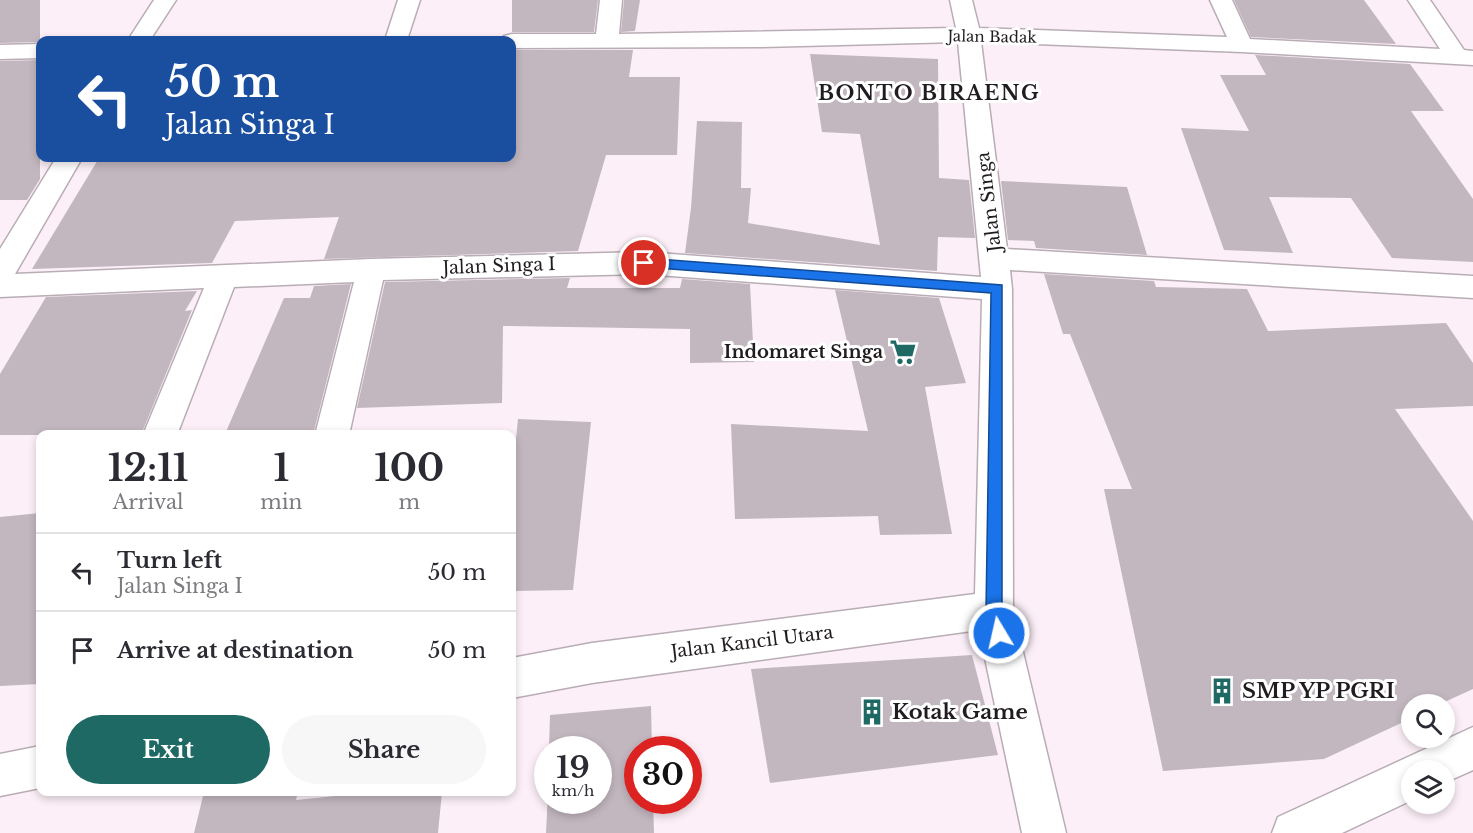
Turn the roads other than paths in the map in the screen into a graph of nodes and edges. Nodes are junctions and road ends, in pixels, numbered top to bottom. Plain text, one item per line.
1 (165, 0) edge
2 (409, 0) edge
3 (611, 0) edge
4 (961, 0) edge
5 (1221, 0) edge
6 (1419, 0) edge
7 (969, 35) junction
8 (142, 36) edge
9 (397, 36) edge
10 (607, 40) junction
11 (516, 41) edge
12 (1242, 45) junction
13 (36, 51) edge
14 (0, 52) edge
15 (1465, 58) edge
16 (67, 162) edge
17 (371, 270) junction
18 (0, 274) edge
19 (996, 274) junction
20 (224, 276) junction
21 (0, 286) edge
22 (1473, 287) edge
23 (162, 430) edge
24 (333, 430) edge
25 (994, 610) junction
26 (516, 677) edge
27 (1473, 748) edge
28 (1447, 760) edge
29 (36, 768) edge
30 (0, 775) edge
31 (1401, 782) edge
32 (1044, 833) edge
33 (1294, 833) edge

1 - 8 street
2 - 9 street
3 - 10 street
4 - 7 street, Jalan Singa
5 - 12 street
6 - 15 street
7 - 10 street, Jalan Badak
7 - 12 street, Jalan Badak
7 - 19 street, Jalan Singa
10 - 11 street, Jalan Badak
12 - 15 street, Jalan Badak
13 - 14 street
16 - 18 street
17 - 19 street, Jalan Singa I
17 - 20 street, Jalan Singa I
17 - 24 street
19 - 22 street, Jalan Singa I
19 - 25 street, Jalan Singa
20 - 21 street, Jalan Singa I
20 - 23 street
25 - 26 street, Jalan Kancil Utara
25 - 32 street, Jalan Singa
27 - 28 street
29 - 30 street
31 - 33 street

